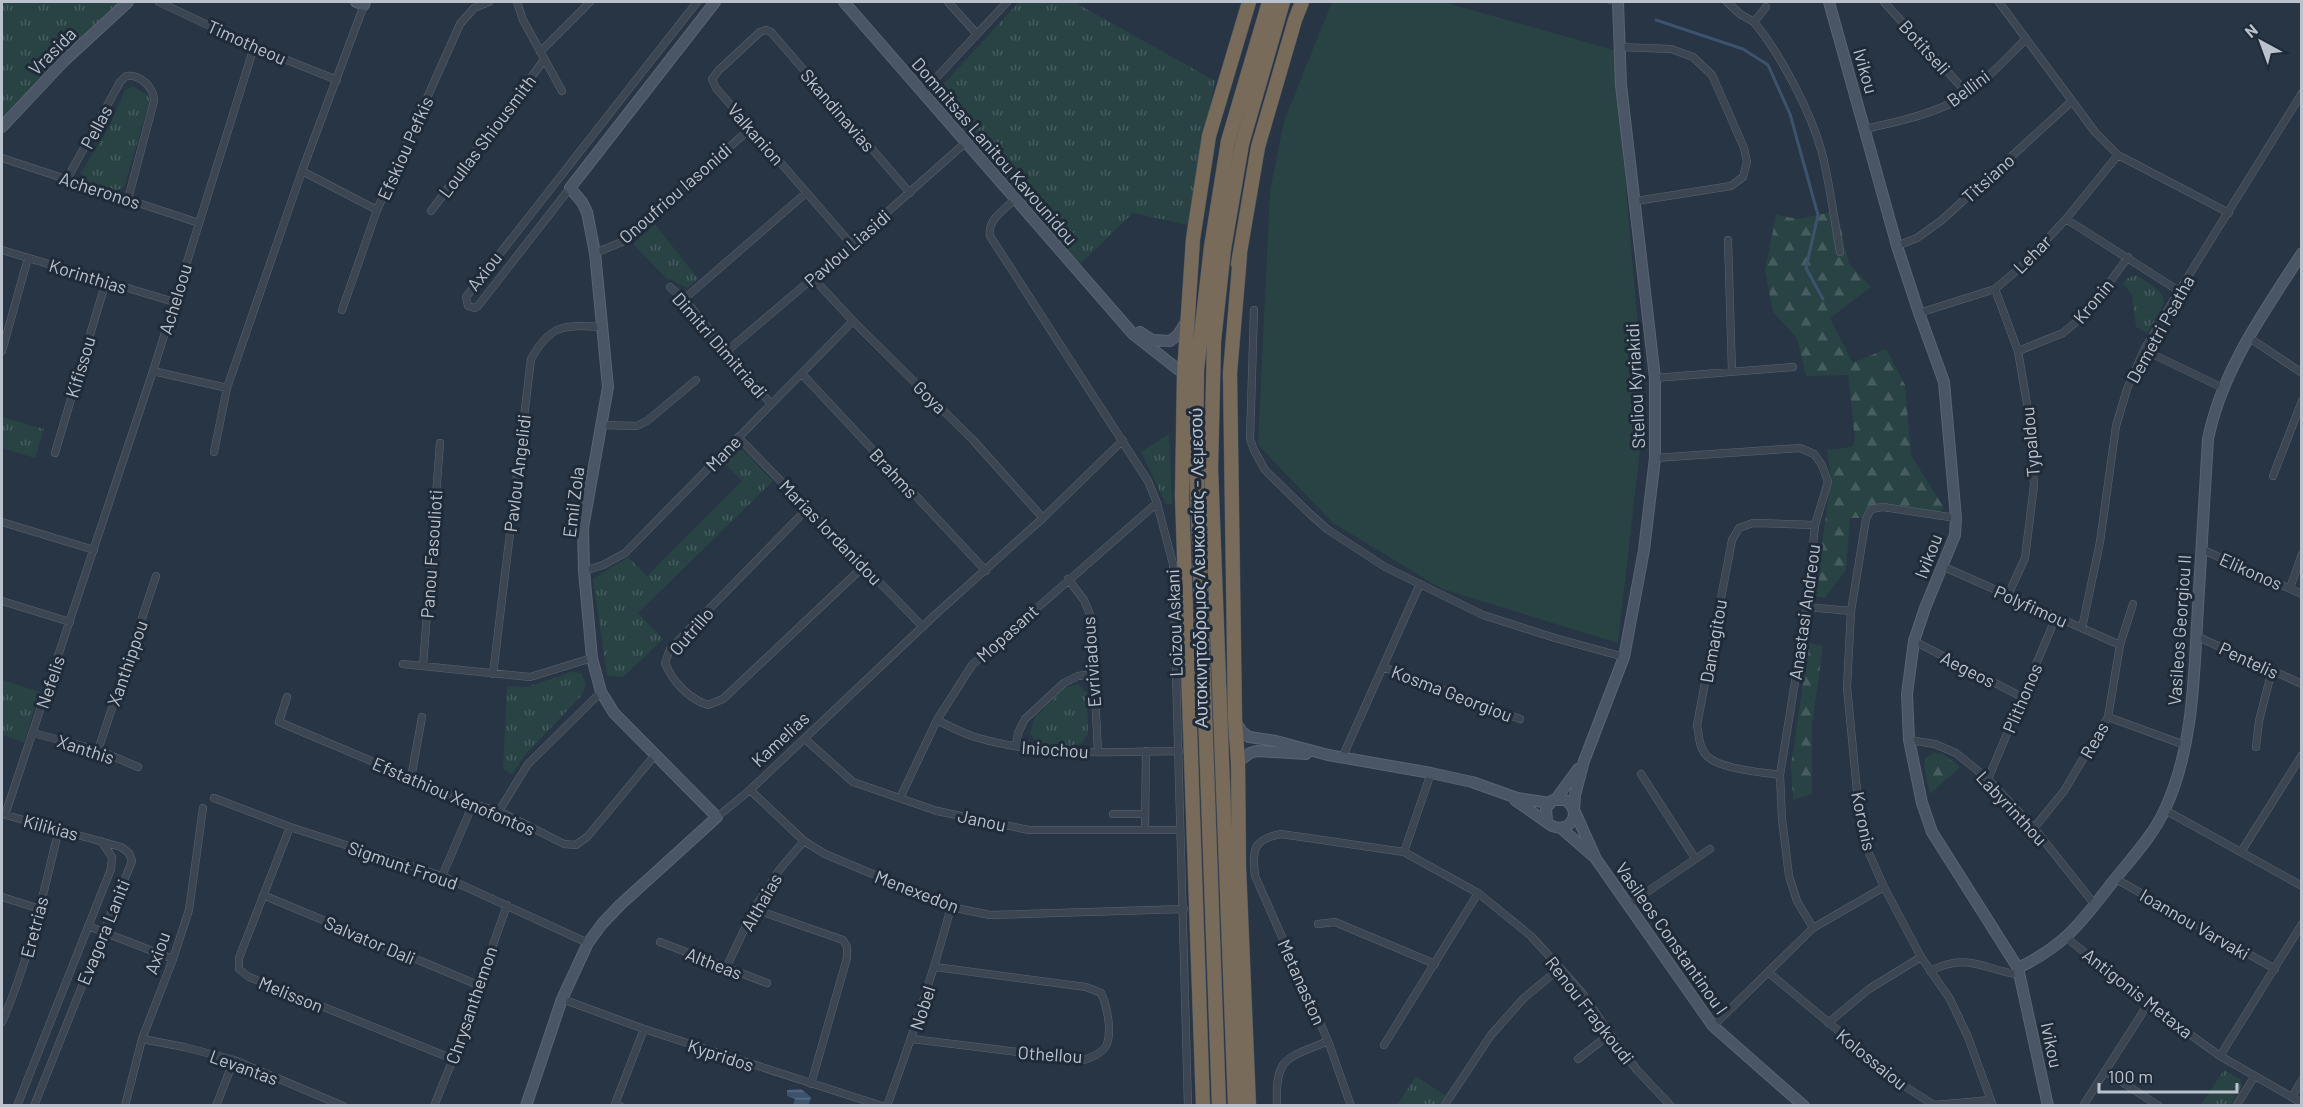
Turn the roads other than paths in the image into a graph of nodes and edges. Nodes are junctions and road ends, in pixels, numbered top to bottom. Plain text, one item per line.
1 (128, 2) edge
2 (159, 2) edge
3 (489, 2) edge
4 (517, 2) edge
5 (590, 2) edge
6 (697, 2) edge
7 (715, 2) edge
8 (844, 2) edge
9 (948, 2) edge
10 (1007, 2) edge
11 (1249, 2) edge
12 (1269, 2) edge
13 (1283, 2) edge
14 (1302, 2) edge
15 (1618, 2) edge
16 (1727, 2) edge
17 (1832, 2) edge
18 (1884, 2) edge
19 (1999, 2) edge
20 (362, 3) edge
21 (1766, 7) dead end
22 (1754, 22) junction
23 (766, 30) joint
24 (977, 34) junction
25 (2026, 39) junction
26 (254, 47) junction
27 (1619, 47) junction
28 (540, 52) junction
29 (544, 60) junction
30 (645, 68) junction
31 (657, 77) junction
32 (337, 80) junction
33 (562, 91) dead end
34 (923, 92) junction
35 (1967, 93) junction
36 (2301, 93) edge
37 (2072, 101) junction
38 (2, 127) edge
39 (751, 128) junction
40 (1865, 129) junction
41 (965, 143) junction
42 (2118, 155) junction
43 (2, 158) edge
44 (302, 171) junction
45 (67, 179) junction
46 (570, 188) junction
47 (806, 193) junction
48 (910, 193) junction
49 (128, 199) junction
50 (1198, 199) junction
51 (1014, 200) junction
52 (1636, 201) junction
53 (377, 210) junction
54 (430, 211) dead end
55 (2229, 213) junction
56 (2066, 219) junction
57 (199, 223) junction
58 (1728, 240) dead end
59 (851, 244) junction
60 (1897, 246) junction
61 (2, 250) edge
62 (1840, 252) dead end
63 (595, 253) junction
64 (2301, 254) edge
65 (1240, 255) junction
66 (2127, 257) junction
67 (28, 258) junction
68 (813, 278) junction
69 (106, 281) junction
70 (670, 287) dead end
71 (1995, 289) junction
72 (2179, 291) junction
73 (684, 299) junction
74 (174, 302) junction
75 (342, 310) dead end
76 (1254, 310) dead end
77 (1918, 314) junction
78 (1122, 320) junction
79 (853, 321) junction
80 (1186, 322) junction
81 (603, 327) junction
82 (2248, 337) junction
83 (2144, 350) junction
84 (2, 351) edge
85 (727, 351) junction
86 (2018, 351) junction
87 (1793, 367) dead end
88 (153, 371) junction
89 (1732, 371) junction
90 (1190, 372) junction
91 (2301, 373) edge
92 (802, 374) junction
93 (1655, 378) junction
94 (696, 380) dead end
95 (227, 388) junction
96 (2223, 388) junction
97 (2301, 401) edge
98 (770, 403) junction
99 (601, 425) junction
100 (1212, 429) junction
101 (738, 437) junction
102 (1123, 440) junction
103 (440, 443) dead end
104 (213, 452) dead end
105 (55, 453) dead end
106 (1655, 458) junction
107 (2273, 476) dead end
108 (1156, 503) junction
109 (808, 508) junction
110 (1043, 518) junction
111 (1956, 518) junction
112 (2, 522) edge
113 (1815, 525) junction
114 (2201, 549) junction
115 (94, 550) junction
116 (2301, 554) edge
117 (1942, 566) junction
118 (864, 567) junction
119 (584, 571) junction
120 (986, 571) junction
121 (156, 576) dead end
122 (1068, 579) junction
123 (1420, 584) junction
124 (2290, 588) junction
125 (2301, 594) edge
126 (2008, 595) junction
127 (2, 601) edge
128 (2133, 604) dead end
129 (1807, 607) junction
130 (1851, 611) junction
131 (2056, 616) junction
132 (70, 621) junction
133 (923, 627) junction
134 (2082, 628) junction
135 (2196, 636) junction
136 (1914, 641) junction
137 (2120, 645) junction
138 (1624, 657) junction
139 (592, 658) junction
140 (403, 664) dead end
141 (423, 666) junction
142 (1383, 667) junction
143 (2272, 670) junction
144 (493, 674) junction
145 (1093, 674) junction
146 (2301, 684) edge
147 (601, 692) junction
148 (287, 697) dead end
149 (2022, 697) junction
150 (422, 717) dead end
151 (2108, 717) junction
152 (1520, 718) dead end
153 (1235, 719) junction
154 (937, 720) junction
155 (33, 733) junction
156 (805, 739) junction
157 (1909, 740) junction
158 (2185, 745) junction
159 (1016, 746) junction
160 (2256, 747) dead end
161 (98, 750) junction
162 (1146, 751) junction
163 (1179, 751) junction
164 (1098, 752) junction
165 (655, 754) junction
166 (1328, 755) junction
167 (2301, 755) edge
168 (1342, 758) junction
169 (1584, 761) junction
170 (1238, 762) junction
171 (138, 767) dead end
172 (1431, 772) junction
173 (1641, 774) dead end
174 (1780, 775) junction
175 (411, 777) junction
176 (1988, 779) junction
177 (750, 790) junction
178 (1506, 795) junction
179 (214, 798) dead end
180 (900, 798) junction
181 (1553, 801) junction
182 (473, 804) junction
183 (203, 807) dead end
184 (2165, 810) junction
185 (498, 811) junction
186 (1574, 811) junction
187 (1113, 814) dead end
188 (1145, 814) junction
189 (3, 815) edge
190 (717, 818) junction
191 (1547, 821) junction
192 (290, 827) junction
193 (1562, 828) junction
194 (2034, 828) junction
195 (59, 829) junction
196 (1145, 830) junction
197 (1180, 830) junction
198 (101, 841) junction
199 (804, 841) junction
200 (1710, 849) dead end
201 (1404, 852) junction
202 (2241, 852) junction
203 (1253, 858) joint
204 (1596, 858) junction
205 (1695, 858) junction
206 (442, 876) junction
207 (2116, 879) junction
208 (2301, 886) edge
209 (1884, 887) junction
210 (1478, 893) junction
211 (262, 896) junction
212 (2, 897) edge
213 (507, 904) junction
214 (1628, 905) junction
215 (2095, 905) junction
216 (951, 908) junction
217 (40, 909) junction
218 (754, 909) junction
219 (1184, 909) junction
220 (1318, 924) dead end
221 (2301, 924) edge
222 (88, 926) junction
223 (1813, 928) junction
224 (102, 931) junction
225 (2067, 938) junction
226 (660, 942) dead end
227 (588, 943) junction
228 (1921, 957) junction
229 (173, 959) junction
230 (1434, 964) junction
231 (935, 967) junction
232 (726, 968) junction
233 (1560, 968) junction
234 (2275, 969) junction
235 (1930, 971) junction
236 (2019, 971) junction
237 (1768, 972) junction
238 (767, 983) dead end
239 (478, 985) junction
240 (562, 999) junction
241 (2148, 1004) junction
242 (2, 1022) edge
243 (1828, 1023) junction
244 (1713, 1026) junction
245 (644, 1029) junction
246 (1610, 1034) junction
247 (912, 1038) junction
248 (142, 1040) junction
249 (1328, 1041) junction
250 (1384, 1045) dead end
251 (2220, 1056) junction
252 (453, 1059) junction
253 (1578, 1059) dead end
254 (234, 1060) junction
255 (2105, 1071) junction
256 (2254, 1077) junction
257 (2301, 1080) edge
258 (811, 1084) junction
259 (2292, 1097) junction
260 (1992, 1103) edge
261 (2301, 1103) edge
262 (616, 1105) edge
263 (1934, 1105) edge
264 (17, 1106) edge
265 (34, 1106) edge
266 (125, 1106) edge
267 (216, 1106) edge
268 (343, 1106) edge
269 (434, 1106) edge
270 (526, 1106) edge
271 (885, 1106) edge
272 (1188, 1106) edge
273 (1203, 1106) edge
274 (1219, 1106) edge
275 (1235, 1106) edge
276 (1249, 1106) edge
277 (1277, 1106) edge
278 (1351, 1106) edge
279 (1444, 1106) edge
280 (1671, 1106) edge
281 (1804, 1106) edge
282 (2048, 1106) edge
283 (2083, 1106) edge
284 (2159, 1106) edge
285 (2236, 1106) edge

1 - 38 street, Vrasida
2 - 26 street, Timotheou
3 - 53 street, Efskiou Pefkis
4 - 28 street
5 - 28 street
6 - 30 street, Axiou
7 - 31 street, Axiou
8 - 34 street, Domnitsas Lanitou Kavounidou
9 - 24 street
10 - 24 street
11 - 50 highway
12 - 90 highway, Αυτοκινητόδρομος Λευκωσίας - Λεμεσού
13 - 100 highway, Αυτοκινητόδρομος Λευκωσίας - Λεμεσού
14 - 65 highway
15 - 27 street, Steliou Kyriakidi
16 - 22 street
17 - 40 street, Ivikou
18 - 35 street, Botitseli
19 - 25 street
20 - 32 street
21 - 22 street
22 - 62 street
23 - 39 street, Valkanion
23 - 48 street, Skandinavias
24 - 34 street
25 - 35 street, Bellini
25 - 37 street
26 - 32 street, Timotheou
26 - 57 street, Acheloou
27 - 52 street, Steliou Kyriakidi
27 - 52 street
28 - 29 street
29 - 33 street
29 - 54 street, Loullas Shiousmith
30 - 31 street
30 - 46 street, Axiou
31 - 46 street, Axiou
32 - 44 street
34 - 41 street, Domnitsas Lanitou Kavounidou
35 - 40 street, Bellini
36 - 55 street, Demetri Psatha
37 - 42 street
37 - 60 street, Titsiano
39 - 47 street, Valkanion
39 - 63 street, Onoufriou Iasonidi
40 - 60 street, Ivikou
41 - 48 street, Pavlou Liasidi
41 - 51 street, Domnitsas Lanitou Kavounidou
42 - 55 street
42 - 56 street, Lehar
43 - 45 street, Acheronos
44 - 53 street
44 - 95 street
45 - 49 street, Acheronos
45 - 49 street, Pellas
46 - 63 street, Emil Zola
47 - 59 street, Valkanion
47 - 73 street
48 - 59 street, Pavlou Liasidi
49 - 57 street, Acheronos
50 - 80 highway
50 - 90 highway
51 - 78 street, Domnitsas Lanitou Kavounidou
51 - 102 street, Loizou Askani
52 - 93 street, Steliou Kyriakidi
53 - 75 street, Efskiou Pefkis
55 - 72 street, Demetri Psatha
56 - 66 street
56 - 71 street, Lehar
57 - 74 street, Acheloou
58 - 89 street
59 - 68 street, Pavlou Liasidi
60 - 77 street, Ivikou
61 - 67 street, Korinthias
63 - 81 street, Emil Zola
64 - 82 street, Vasileos Georgiou II
65 - 100 highway
65 - 153 highway
66 - 72 street
66 - 86 street, Kronin
67 - 69 street, Korinthias
67 - 84 street
68 - 79 street, Goya
68 - 85 street, Pavlou Liasidi
69 - 74 street, Korinthias
69 - 105 street, Kifissou
70 - 73 street, Dimitri Dimitriadi
71 - 77 street, Lehar
71 - 86 street, Typaldou
72 - 83 street, Demetri Psatha
73 - 85 street, Dimitri Dimitriadi
74 - 88 street, Acheloou
76 - 123 street
77 - 111 street, Ivikou
78 - 80 street, Domnitsas Lanitou Kavounidou
78 - 90 street, Domnitsas Lanitou Kavounidou
79 - 92 street, Mane
79 - 110 street, Goya
80 - 90 highway
81 - 99 street, Emil Zola
81 - 144 street, Pavlou Angelidi
82 - 91 street
82 - 96 street, Vasileos Georgiou II
83 - 96 street
83 - 134 street, Demetri Psatha
85 - 98 street, Dimitri Dimitriadi
86 - 126 street, Typaldou
87 - 89 street
88 - 95 street
88 - 115 street, Acheloou
89 - 93 street
90 - 273 highway
90 - 274 highway, Αυτοκινητόδρομος Λευκωσίας - Λεμεσού
92 - 98 street, Mane
92 - 120 street, Brahms
93 - 106 street, Steliou Kyriakidi
94 - 99 street
95 - 104 street
96 - 114 street, Vasileos Georgiou II
97 - 107 street
98 - 101 street, Mane
99 - 119 street, Emil Zola
100 - 275 highway, Αυτοκινητόδρομος Λευκωσίας - Λεμεσού
101 - 109 street, Marias Iordanidou
101 - 119 street, Mane
102 - 108 street, Loizou Askani
102 - 110 street, Kamelias
103 - 141 street, Panou Fasoulioti
106 - 113 street, Anastasi Andreou
106 - 138 street, Steliou Kyriakidi
108 - 122 street, Mopasant
108 - 163 street, Loizou Askani
109 - 118 street, Marias Iordanidou
109 - 118 street, Outrillo
110 - 120 street, Kamelias
111 - 117 street, Ivikou
111 - 130 street, Koronis
112 - 115 street
113 - 129 street, Anastasi Andreou
113 - 174 street, Damagitou
114 - 124 street, Elikonos
114 - 135 street, Vasileos Georgiou II
115 - 132 street, Nefelis
116 - 124 street
117 - 126 street, Polyfimou
117 - 136 street, Ivikou
118 - 133 street, Marias Iordanidou
119 - 139 street, Emil Zola
120 - 133 street, Kamelias
121 - 161 street, Xanthippou
122 - 145 street, Evriviadous
122 - 154 street, Mopasant
123 - 138 street
123 - 142 street
124 - 125 street, Elikonos
126 - 131 street, Polyfimou
127 - 132 street
128 - 137 street, Reas
129 - 130 street
129 - 174 street, Anastasi Andreou
130 - 209 street, Koronis
131 - 134 street, Polyfimou
131 - 149 street, Plithonos
132 - 155 street, Nefelis
133 - 156 street, Kamelias
134 - 137 street, Polyfimou
135 - 143 street, Pentelis
135 - 158 street, Vasileos Georgiou II
136 - 149 street, Aegeos
136 - 157 street, Ivikou
137 - 151 street, Reas
138 - 169 street, Steliou Kyriakidi
139 - 144 street
139 - 147 street, Emil Zola
140 - 141 street
141 - 144 street
142 - 152 street, Kosma Georgiou
142 - 168 street
143 - 146 street, Pentelis
143 - 160 street
145 - 159 street
145 - 164 street, Evriviadous
147 - 165 street, Emil Zola
147 - 185 street
148 - 175 street, Efstathiou Xenofontos
149 - 176 street, Plithonos
150 - 175 street
151 - 158 street
151 - 194 street, Reas
153 - 166 street
153 - 170 highway
154 - 159 street, Iniochou
154 - 180 street, Mopasant
155 - 161 street, Xanthis
155 - 189 street, Nefelis
156 - 177 street, Kamelias
156 - 180 street, Janou
157 - 176 street, Labyrinthou
157 - 236 street, Ivikou
158 - 184 street, Vasileos Georgiou II
159 - 164 street, Iniochou
161 - 171 street, Xanthis
162 - 163 street, Iniochou
162 - 164 street, Iniochou
162 - 188 street
163 - 197 street, Loizou Askani
165 - 185 street, Efstathiou Xenofontos
165 - 190 street, Emil Zola
166 - 168 street
166 - 170 street
167 - 202 street
168 - 172 street
169 - 181 street, Steliou Kyriakidi
169 - 186 street, Steliou Kyriakidi
170 - 276 highway
172 - 178 street
172 - 201 street
173 - 205 street
174 - 223 street, Anastasi Andreou
175 - 182 street, Efstathiou Xenofontos
176 - 194 street, Labyrinthou
177 - 190 street, Kamelias
177 - 199 street, Menexedon
178 - 181 street
178 - 191 street
179 - 192 street, Sigmunt Froud
180 - 196 street, Janou
181 - 186 street
181 - 191 street
182 - 185 street, Efstathiou Xenofontos
182 - 206 street
183 - 229 street, Axiou
184 - 202 street
184 - 207 street, Vasileos Georgiou II
186 - 193 street
186 - 204 street, Vasileos Constantinou I
187 - 188 street
188 - 196 street
189 - 195 street, Kilikias
190 - 227 street, Kamelias
191 - 193 street
192 - 206 street, Sigmunt Froud
192 - 211 street, Melisson
193 - 204 street, Vasileos Constantinou I
194 - 215 street, Labyrinthou
195 - 198 street, Kilikias
195 - 217 street, Eretrias
196 - 197 street, Janou
197 - 219 street, Loizou Askani
198 - 222 street, Evagora Laniti
198 - 224 street, Evagora Laniti
199 - 216 street, Menexedon
199 - 218 street, Althaias
200 - 205 street
201 - 203 street, Renou Fragkoudi
201 - 210 street, Renou Fragkoudi
202 - 208 street
203 - 249 street, Metanaston
204 - 214 street, Vasileos Constantinou I
205 - 214 street
206 - 213 street, Sigmunt Froud
207 - 215 street, Vasileos Georgiou II
207 - 234 street, Ioannou Varvaki
209 - 223 street
209 - 228 street, Koronis
210 - 230 street
210 - 233 street, Renou Fragkoudi
211 - 239 street, Salvator Dali
211 - 252 street, Melisson
212 - 217 street
213 - 227 street, Sigmunt Froud
213 - 239 street, Chrysanthemon
214 - 244 street, Vasileos Constantinou I
215 - 225 street, Vasileos Georgiou II
216 - 219 street, Menexedon
216 - 231 street, Nobel
217 - 242 street, Eretrias
218 - 232 street, Althaias
218 - 258 street
219 - 272 street, Loizou Askani
220 - 230 street
221 - 234 street
222 - 224 street
222 - 264 street, Evagora Laniti
223 - 237 street
224 - 229 street
224 - 265 street, Evagora Laniti
225 - 236 street, Vasileos Georgiou II
225 - 241 street, Antigonis Metaxa
226 - 232 street, Altheas
227 - 240 street, Kamelias
228 - 235 street, Koronis
228 - 243 street
229 - 248 street, Axiou
230 - 250 street
231 - 247 street, Nobel
231 - 247 street, Othellou
232 - 238 street, Altheas
233 - 246 street, Renou Fragkoudi
233 - 279 street
234 - 251 street
235 - 236 street
235 - 260 street, Koronis
236 - 282 street, Ivikou
237 - 243 street, Kolossaiou
237 - 244 street
239 - 252 street, Chrysanthemon
240 - 245 street, Kypridos
240 - 270 street, Kamelias
241 - 251 street, Antigonis Metaxa
241 - 255 street
243 - 263 street, Kolossaiou
244 - 281 street, Vasileos Constantinou I
245 - 258 street, Kypridos
245 - 262 street
246 - 253 street
246 - 280 street, Renou Fragkoudi
247 - 271 street, Nobel
248 - 254 street, Levantas
248 - 266 street, Axiou
249 - 277 street
249 - 278 street, Metanaston
251 - 256 street, Antigonis Metaxa
252 - 269 street, Chrysanthemon
254 - 267 street
254 - 268 street, Levantas
255 - 283 street
255 - 284 street
256 - 259 street, Antigonis Metaxa
256 - 285 street
257 - 259 street
258 - 271 street, Kypridos
259 - 261 street, Antigonis Metaxa
260 - 263 street, Kolossaiou

